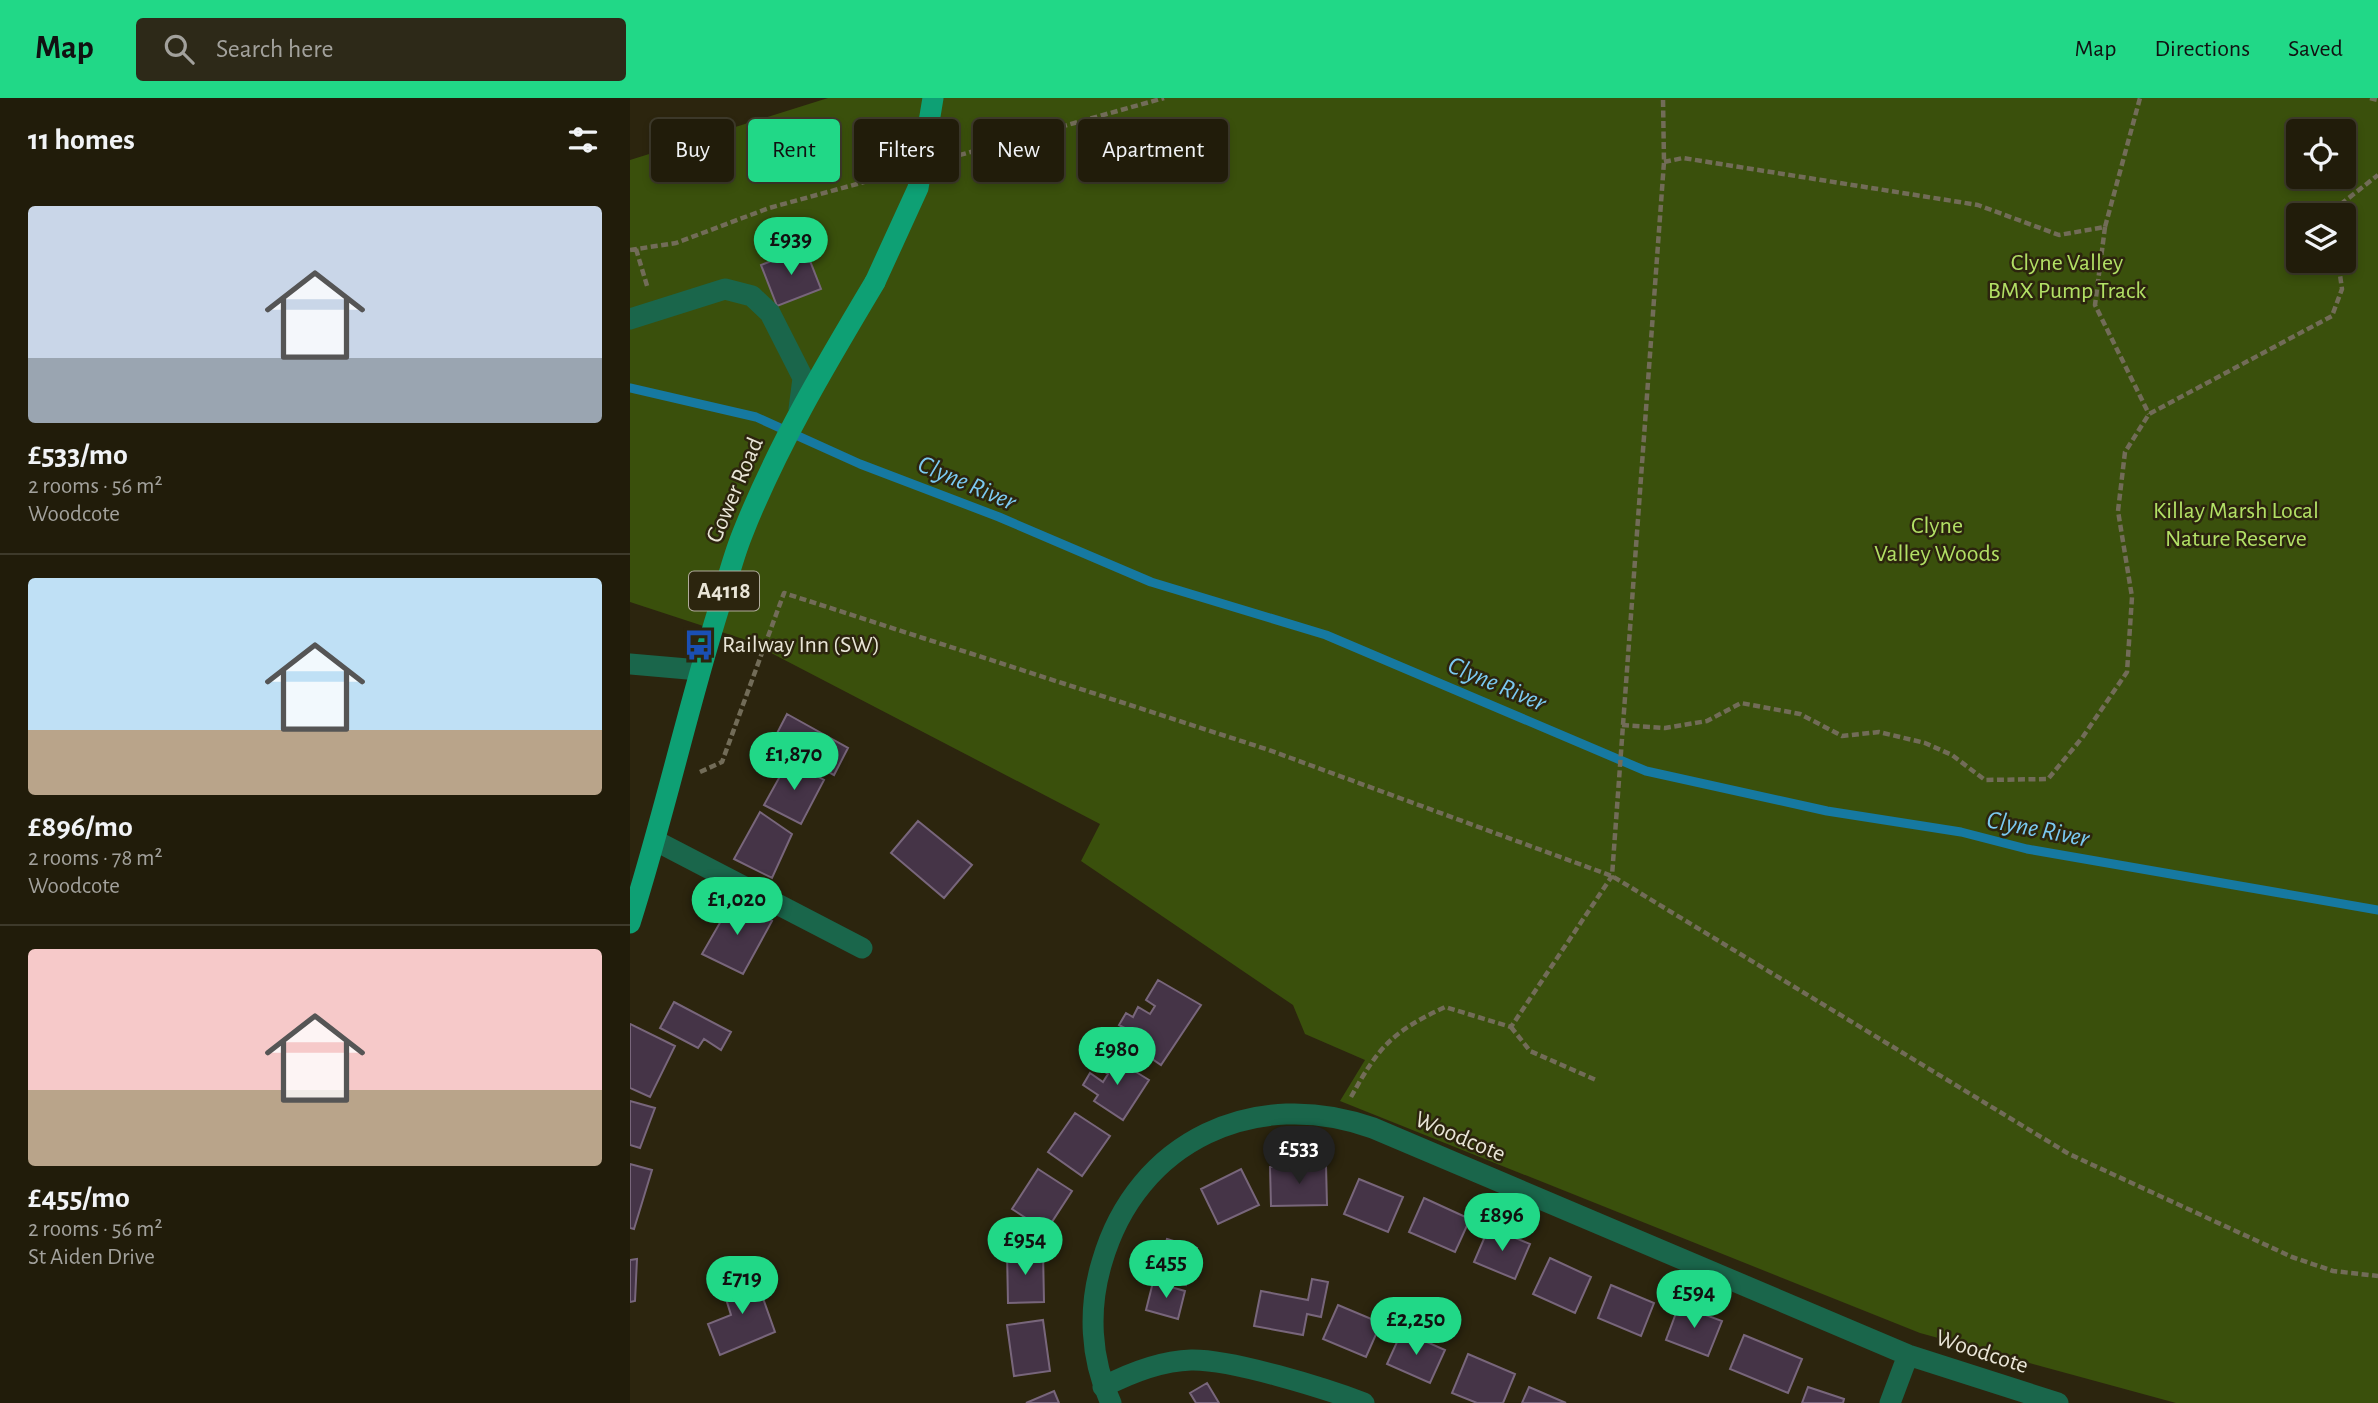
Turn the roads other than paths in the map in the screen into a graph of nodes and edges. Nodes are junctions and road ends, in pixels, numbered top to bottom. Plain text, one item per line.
1 (933, 98) edge
2 (630, 319) edge
3 (799, 409) junction
4 (630, 664) edge
5 (699, 670) junction
6 (656, 841) junction
7 (630, 923) edge
8 (862, 948) dead end
9 (1908, 1355) junction
10 (1107, 1395) edge
11 (1364, 1403) edge
12 (1890, 1403) edge
13 (2058, 1403) edge

1 - 3 main road, Gower Road / A4118, bridge
2 - 3 street
3 - 5 main road, Gower Road / A4118
4 - 5 street
5 - 6 main road, Gower Road / A4118
6 - 7 main road, Gower Road / A4118
6 - 8 street
9 - 10 street, Woodcote
9 - 12 street
9 - 13 street, Woodcote
10 - 11 street

